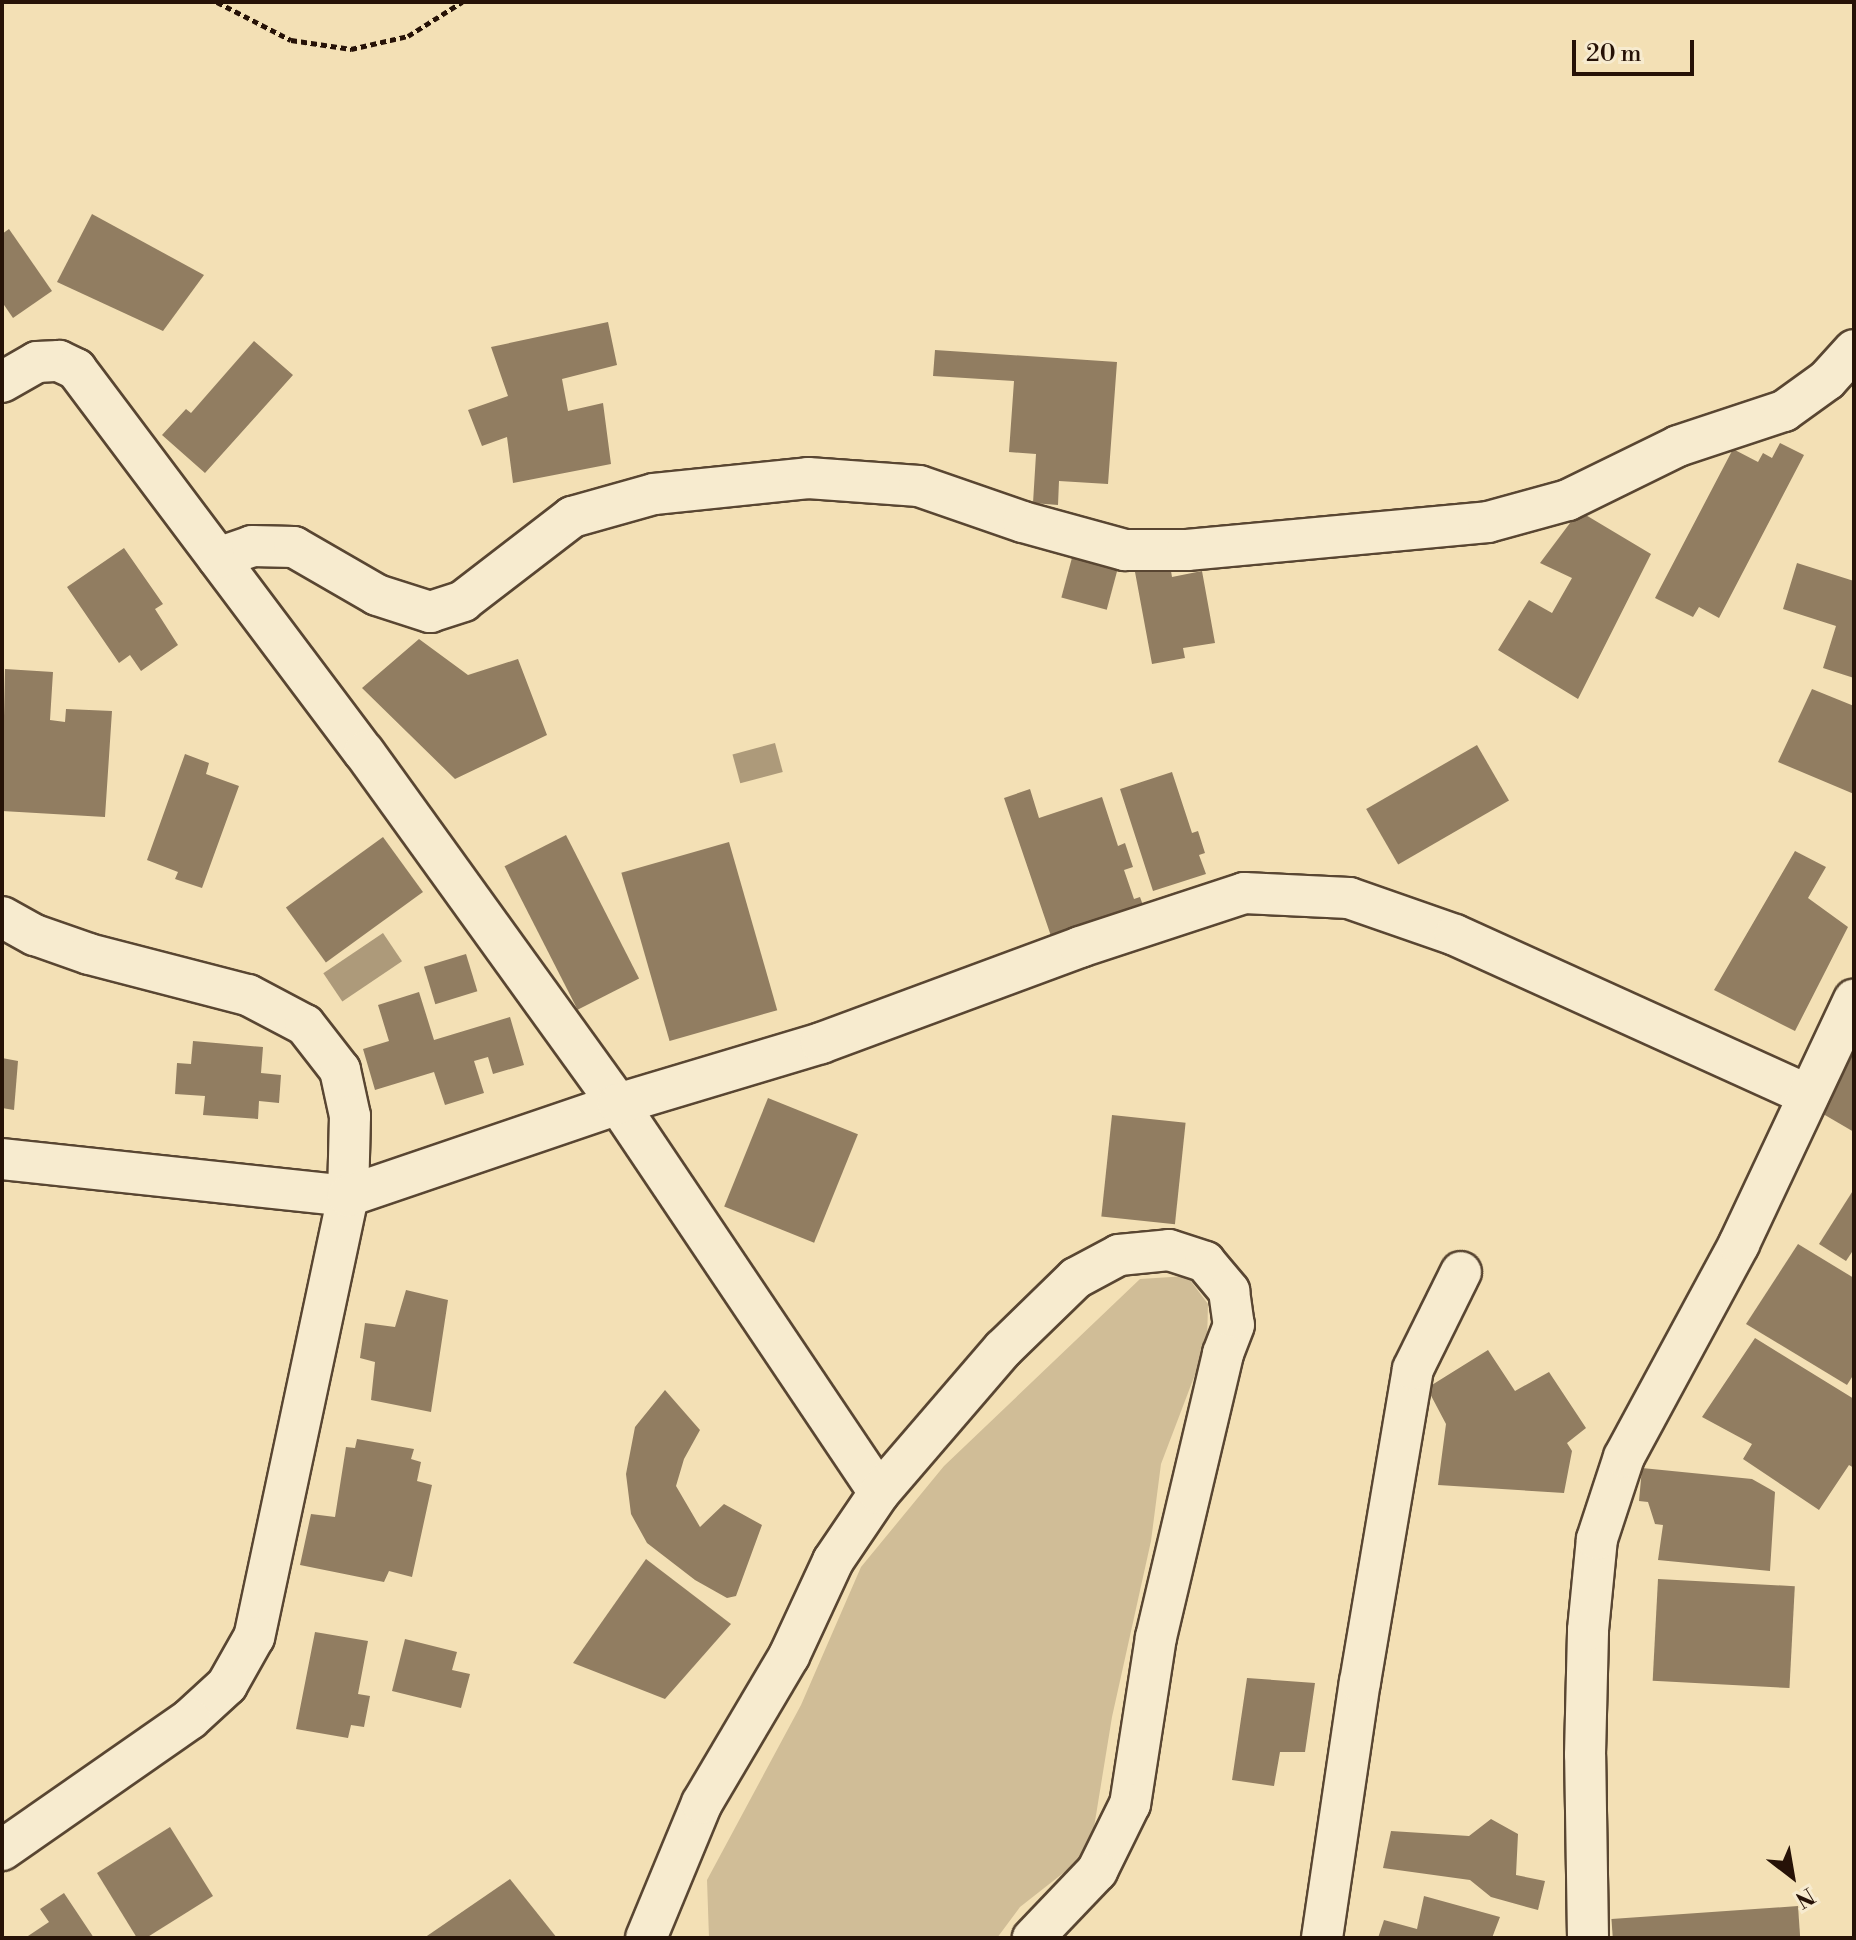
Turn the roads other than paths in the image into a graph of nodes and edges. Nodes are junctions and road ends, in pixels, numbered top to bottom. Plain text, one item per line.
1 (1854, 350) edge
2 (2, 382) edge
3 (218, 558) junction
4 (2, 917) edge
5 (1854, 1000) edge
6 (1808, 1095) junction
7 (618, 1104) junction
8 (2, 1159) edge
9 (348, 1196) junction
10 (1461, 1272) dead end
11 (879, 1493) junction
12 (2, 1850) edge
13 (646, 1938) edge
14 (1033, 1938) edge
15 (1322, 1938) edge
16 (1588, 1938) edge

1 - 3 street
2 - 3 street
3 - 7 street
4 - 9 street
5 - 6 street
6 - 7 street
6 - 16 street
7 - 9 street
7 - 11 street
8 - 9 street
9 - 12 street
10 - 15 street
11 - 13 street
11 - 14 street

